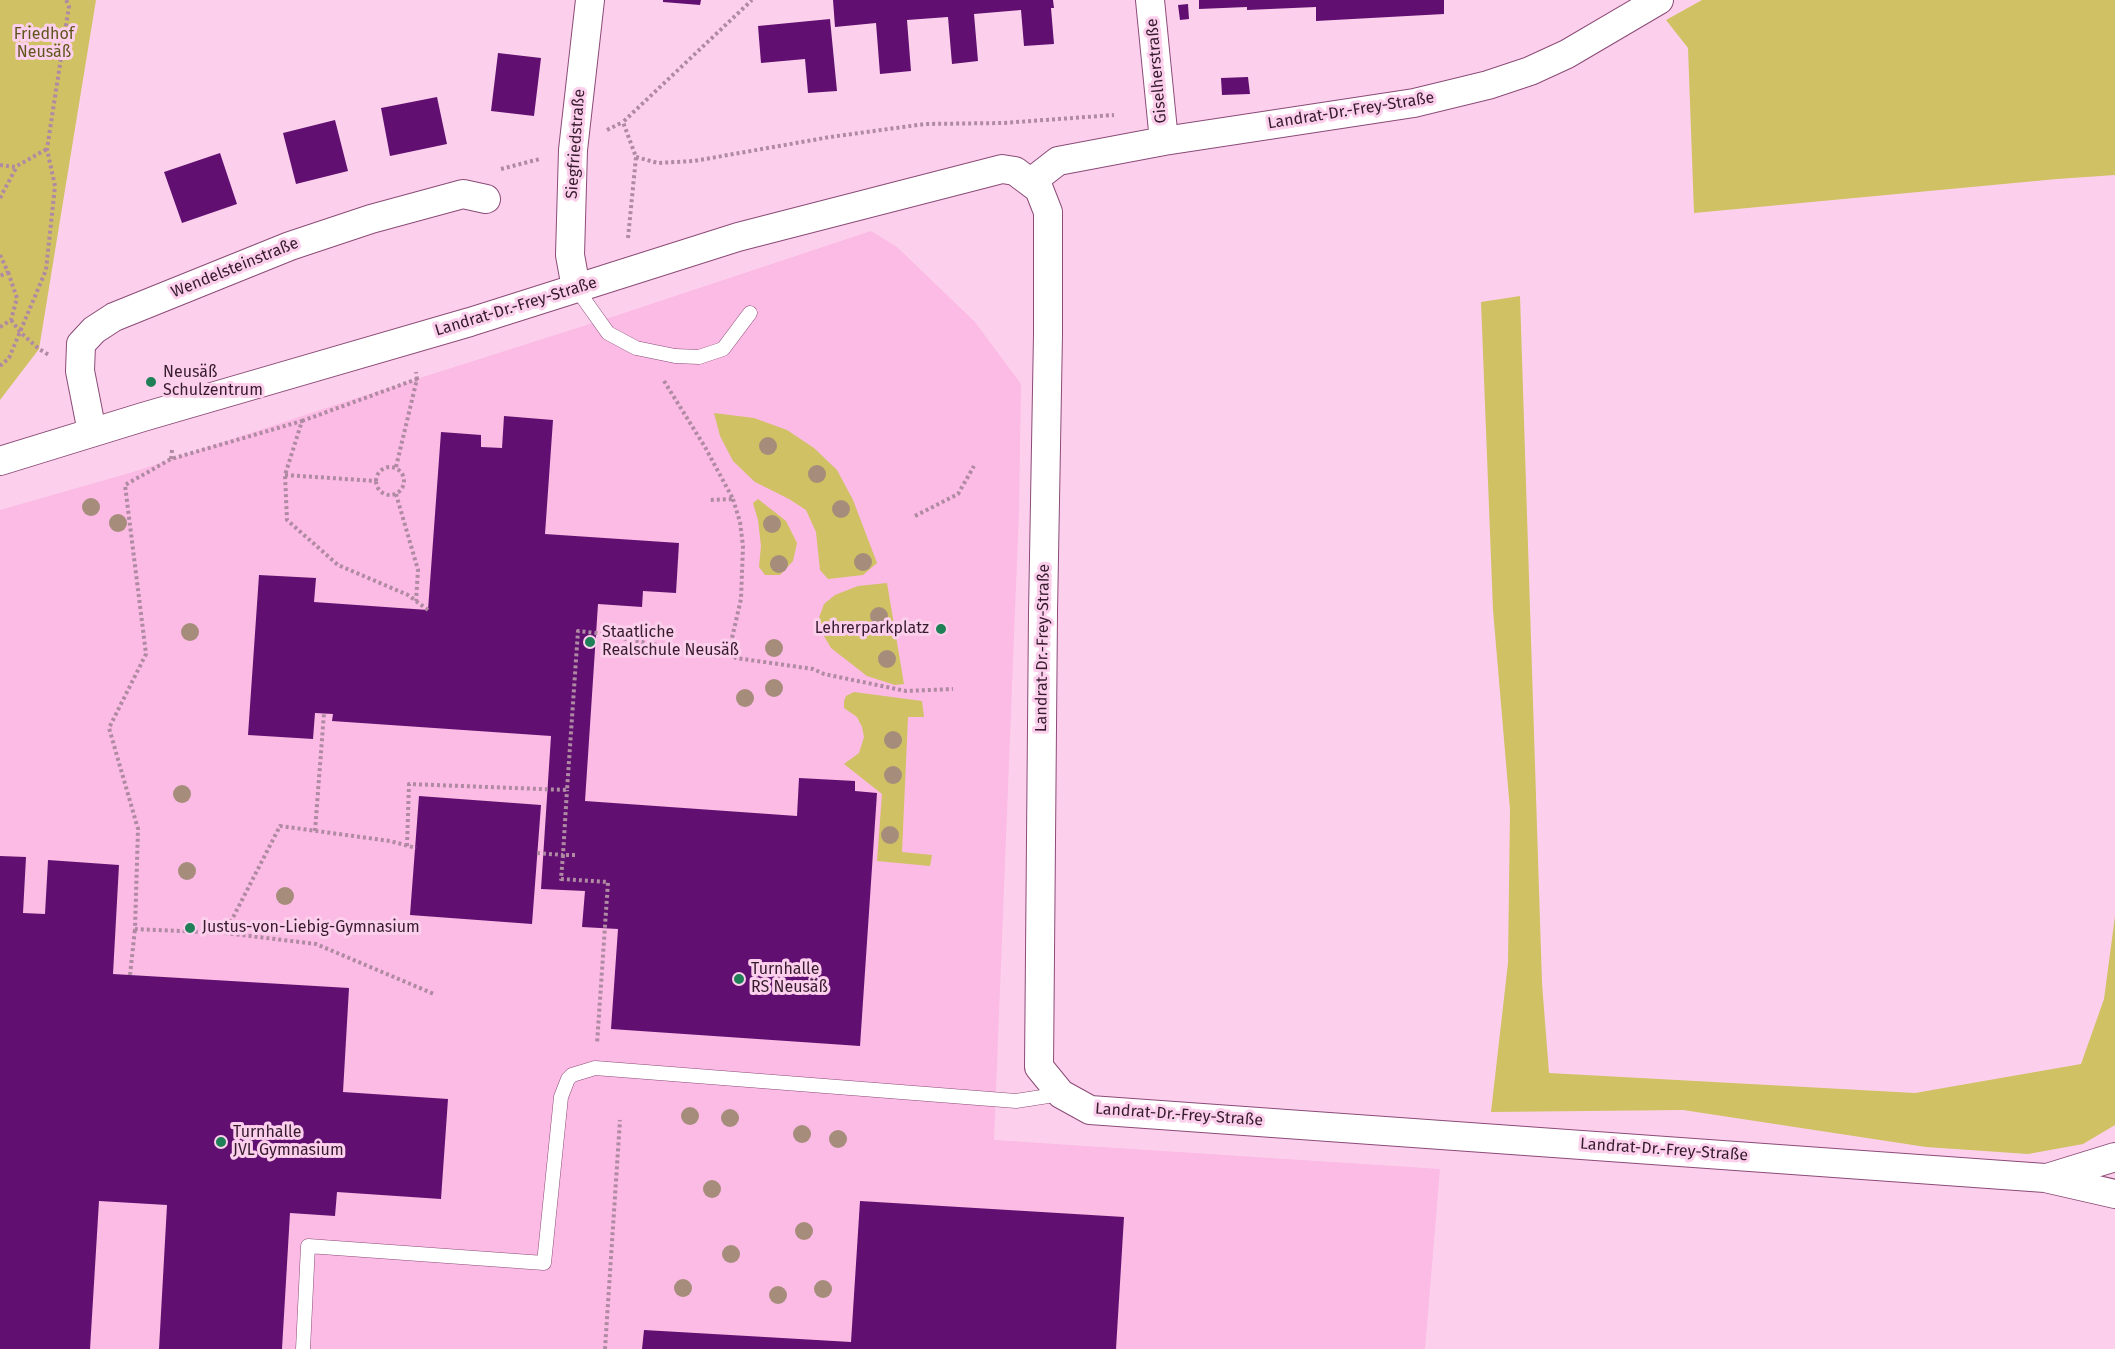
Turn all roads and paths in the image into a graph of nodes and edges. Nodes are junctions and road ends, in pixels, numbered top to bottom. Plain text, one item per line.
1 (66, 0) edge
2 (590, 0) edge
3 (752, 0) edge
4 (1150, 0) edge
5 (1659, 0) edge
6 (1160, 111) junction
7 (1164, 141) junction
8 (47, 149) junction
9 (573, 150) junction
10 (636, 157) junction
11 (18, 164) junction
12 (0, 165) edge
13 (1031, 182) junction
14 (0, 198) edge
15 (486, 200) joint
16 (0, 255) edge
17 (632, 271) junction
18 (8, 272) junction
19 (0, 276) edge
20 (576, 288) junction
21 (750, 313) dead end
22 (11, 320) junction
23 (0, 327) edge
24 (21, 333) junction
25 (409, 340) junction
26 (645, 350) junction
27 (55, 357) dead end
28 (0, 366) edge
29 (417, 379) junction
30 (302, 421) junction
31 (92, 432) junction
32 (171, 450) dead end
33 (171, 459) junction
34 (0, 461) edge
35 (974, 466) dead end
36 (396, 467) junction
37 (285, 475) junction
38 (376, 481) junction
39 (396, 494) junction
40 (732, 499) junction
41 (708, 500) dead end
42 (915, 516) dead end
43 (416, 601) junction
44 (429, 610) dead end
45 (729, 651) junction
46 (952, 689) dead end
47 (324, 714) dead end
48 (567, 790) junction
49 (315, 831) junction
50 (407, 846) junction
51 (416, 848) dead end
52 (537, 852) dead end
53 (563, 855) junction
54 (575, 855) dead end
55 (135, 929) junction
56 (225, 933) junction
57 (130, 975) dead end
58 (434, 994) dead end
59 (595, 1068) junction
60 (1060, 1094) junction
61 (620, 1120) dead end
62 (2110, 1156) edge
63 (2044, 1178) junction
64 (2115, 1194) edge
65 (303, 1349) edge
66 (605, 1349) edge

1 - 8 path
2 - 9 street, Siegfriedstraße
3 - 10 path
4 - 6 street, Giselherstraße
5 - 7 street, Landrat-Dr.-Frey-Straße
6 - 7 street, Giselherstraße
6 - 10 path
7 - 13 street, Landrat-Dr.-Frey-Straße
8 - 11 path
8 - 24 path
9 - 15 path
9 - 20 street, Siegfriedstraße
10 - 17 path
11 - 12 path
11 - 14 path
13 - 17 street, Landrat-Dr.-Frey-Straße
13 - 60 street, Landrat-Dr.-Frey-Straße
15 - 31 street, Wendelsteinstraße
16 - 18 path
17 - 20 street, Landrat-Dr.-Frey-Straße
18 - 19 path
18 - 22 path
20 - 25 street, Landrat-Dr.-Frey-Straße
20 - 26 lane
21 - 26 lane
22 - 23 path
22 - 24 path
24 - 27 path
24 - 28 path
25 - 29 path
25 - 31 street, Landrat-Dr.-Frey-Straße
26 - 40 path
29 - 30 path
29 - 36 path
30 - 33 path
30 - 37 path
31 - 34 street, Landrat-Dr.-Frey-Straße
32 - 33 path
33 - 55 path
35 - 42 path
36 - 38 path
36 - 39 path
37 - 38 path
37 - 43 path
38 - 39 path
39 - 43 path
40 - 41 path
40 - 45 path
43 - 44 path
45 - 46 path
45 - 48 path
47 - 49 path
48 - 50 path
48 - 53 path
49 - 50 path
49 - 56 path
50 - 51 path
52 - 53 path
53 - 54 path
53 - 59 path
55 - 56 path
55 - 57 path
56 - 58 path
59 - 60 lane
59 - 65 lane
60 - 63 street, Landrat-Dr.-Frey-Straße
61 - 66 path
62 - 63 street, Landrat-Dr.-Frey-Straße
63 - 64 street, Landrat-Dr.-Frey-Straße

